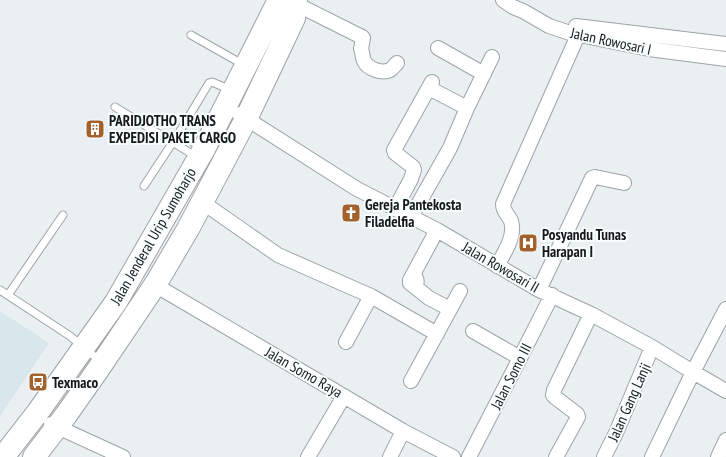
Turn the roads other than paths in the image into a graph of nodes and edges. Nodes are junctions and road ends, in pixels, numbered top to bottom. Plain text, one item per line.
1 (503, 0) edge
2 (520, 0) edge
3 (293, 1) edge
4 (191, 35) dead end
5 (578, 35) junction
6 (726, 44) edge
7 (438, 48) dead end
8 (492, 57) dead end
9 (726, 59) edge
10 (397, 63) dead end
11 (246, 66) junction
12 (484, 74) junction
13 (233, 91) junction
14 (115, 107) dead end
15 (467, 108) junction
16 (242, 116) junction
17 (173, 142) junction
18 (201, 154) junction
19 (624, 183) dead end
20 (144, 186) dead end
21 (202, 202) junction
22 (395, 209) junction
23 (63, 215) dead end
24 (412, 217) junction
25 (437, 230) junction
26 (497, 266) junction
27 (155, 285) junction
28 (0, 290) edge
29 (460, 291) dead end
30 (546, 292) junction
31 (8, 295) junction
32 (371, 296) junction
33 (450, 309) junction
34 (726, 309) edge
35 (590, 314) junction
36 (472, 331) dead end
37 (437, 334) junction
38 (346, 342) dead end
39 (652, 347) junction
40 (89, 352) junction
41 (520, 358) junction
42 (693, 372) junction
43 (410, 381) dead end
44 (726, 391) edge
45 (344, 396) junction
46 (52, 424) junction
47 (403, 431) junction
48 (726, 440) edge
49 (0, 454) edge
50 (3, 457) edge
51 (20, 457) edge
52 (34, 457) edge
53 (124, 457) edge
54 (308, 457) edge
55 (390, 457) edge
56 (453, 457) edge
57 (469, 457) edge
58 (556, 457) edge
59 (604, 457) edge
60 (652, 457) edge
61 (718, 457) edge

1 - 5 street, Jalan Rowosari I
2 - 6 street, Jalan Rowosari I
3 - 10 street
3 - 11 highway, Jalan Jenderal Urip Sumoharjo
3 - 16 highway
4 - 11 lane
5 - 9 street, Jalan Rowosari I
5 - 26 street
7 - 12 street
8 - 12 street
11 - 13 highway, Jalan Jenderal Urip Sumoharjo
12 - 15 street
13 - 18 highway, Jalan Jenderal Urip Sumoharjo
13 - 18 lane
14 - 17 lane
15 - 22 street
15 - 24 street
16 - 21 highway
16 - 22 street, Jalan Rowosari II
16 - 40 highway, Jalan Jenderal Urip Sumoharjo
17 - 18 lane
17 - 20 lane
18 - 40 highway, Jalan Jenderal Urip Sumoharjo
19 - 30 street, Jalan Somo III
21 - 27 highway
21 - 32 street
22 - 24 street, Jalan Rowosari II
23 - 31 lane
24 - 25 street, Jalan Rowosari II
25 - 26 street, Jalan Rowosari II
25 - 33 street
26 - 30 street, Jalan Rowosari II
27 - 45 street, Jalan Somo Raya
27 - 46 highway
28 - 31 lane
29 - 33 street
30 - 35 street, Jalan Rowosari II
30 - 41 street, Jalan Somo III
31 - 40 lane
32 - 37 street
32 - 38 street
33 - 37 street
34 - 42 street
35 - 39 street, Jalan Rowosari II
35 - 58 street
36 - 41 street
37 - 43 street
39 - 42 street, Jalan Rowosari II
39 - 59 street, Jalan Gang Lanji
40 - 46 highway, Jalan Jenderal Urip Sumoharjo
40 - 50 highway, Jalan Jenderal Urip Sumoharjo
41 - 57 street, Jalan Somo III
42 - 44 street, Jalan Rowosari II
42 - 60 street
45 - 47 street, Jalan Somo Raya
45 - 54 street
46 - 51 highway, Jalan Jenderal Urip Sumoharjo
46 - 52 highway
46 - 53 street
47 - 55 street
47 - 56 street, Jalan Somo Raya
48 - 61 street
49 - 50 lane

